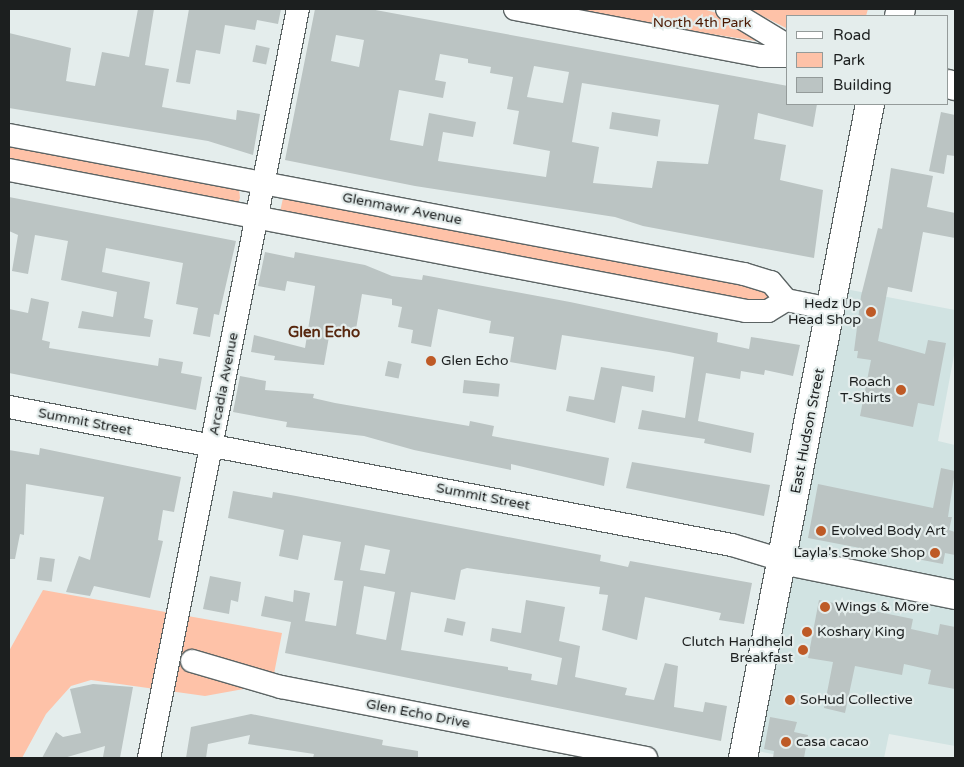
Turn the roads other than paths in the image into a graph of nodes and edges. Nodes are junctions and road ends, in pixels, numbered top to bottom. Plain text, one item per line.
1 (298, 9) edge
2 (515, 9) edge
3 (727, 9) edge
4 (786, 45) edge
5 (786, 56) edge
6 (870, 105) edge
7 (9, 134) edge
8 (9, 170) edge
9 (264, 183) junction
10 (257, 218) junction
11 (786, 300) junction
12 (831, 308) junction
13 (9, 407) edge
14 (212, 446) junction
15 (782, 560) junction
16 (955, 595) edge
17 (192, 661) dead end
18 (149, 758) edge
19 (646, 758) edge
20 (743, 758) edge

1 - 9 street, Arcadia Avenue
2 - 5 street
3 - 4 street
6 - 12 main road, East Hudson Street
7 - 9 street, Glenmawr Avenue
8 - 10 street
9 - 10 street, Arcadia Avenue
9 - 11 street, Glenmawr Avenue
10 - 11 street
10 - 14 street, Arcadia Avenue
11 - 12 street
12 - 15 main road, East Hudson Street
13 - 14 street, Summit Street
14 - 15 street, Summit Street
14 - 18 street, Arcadia Avenue
15 - 16 main road, Summit Street
15 - 20 main road, East Hudson Street
17 - 19 street, Glen Echo Drive

